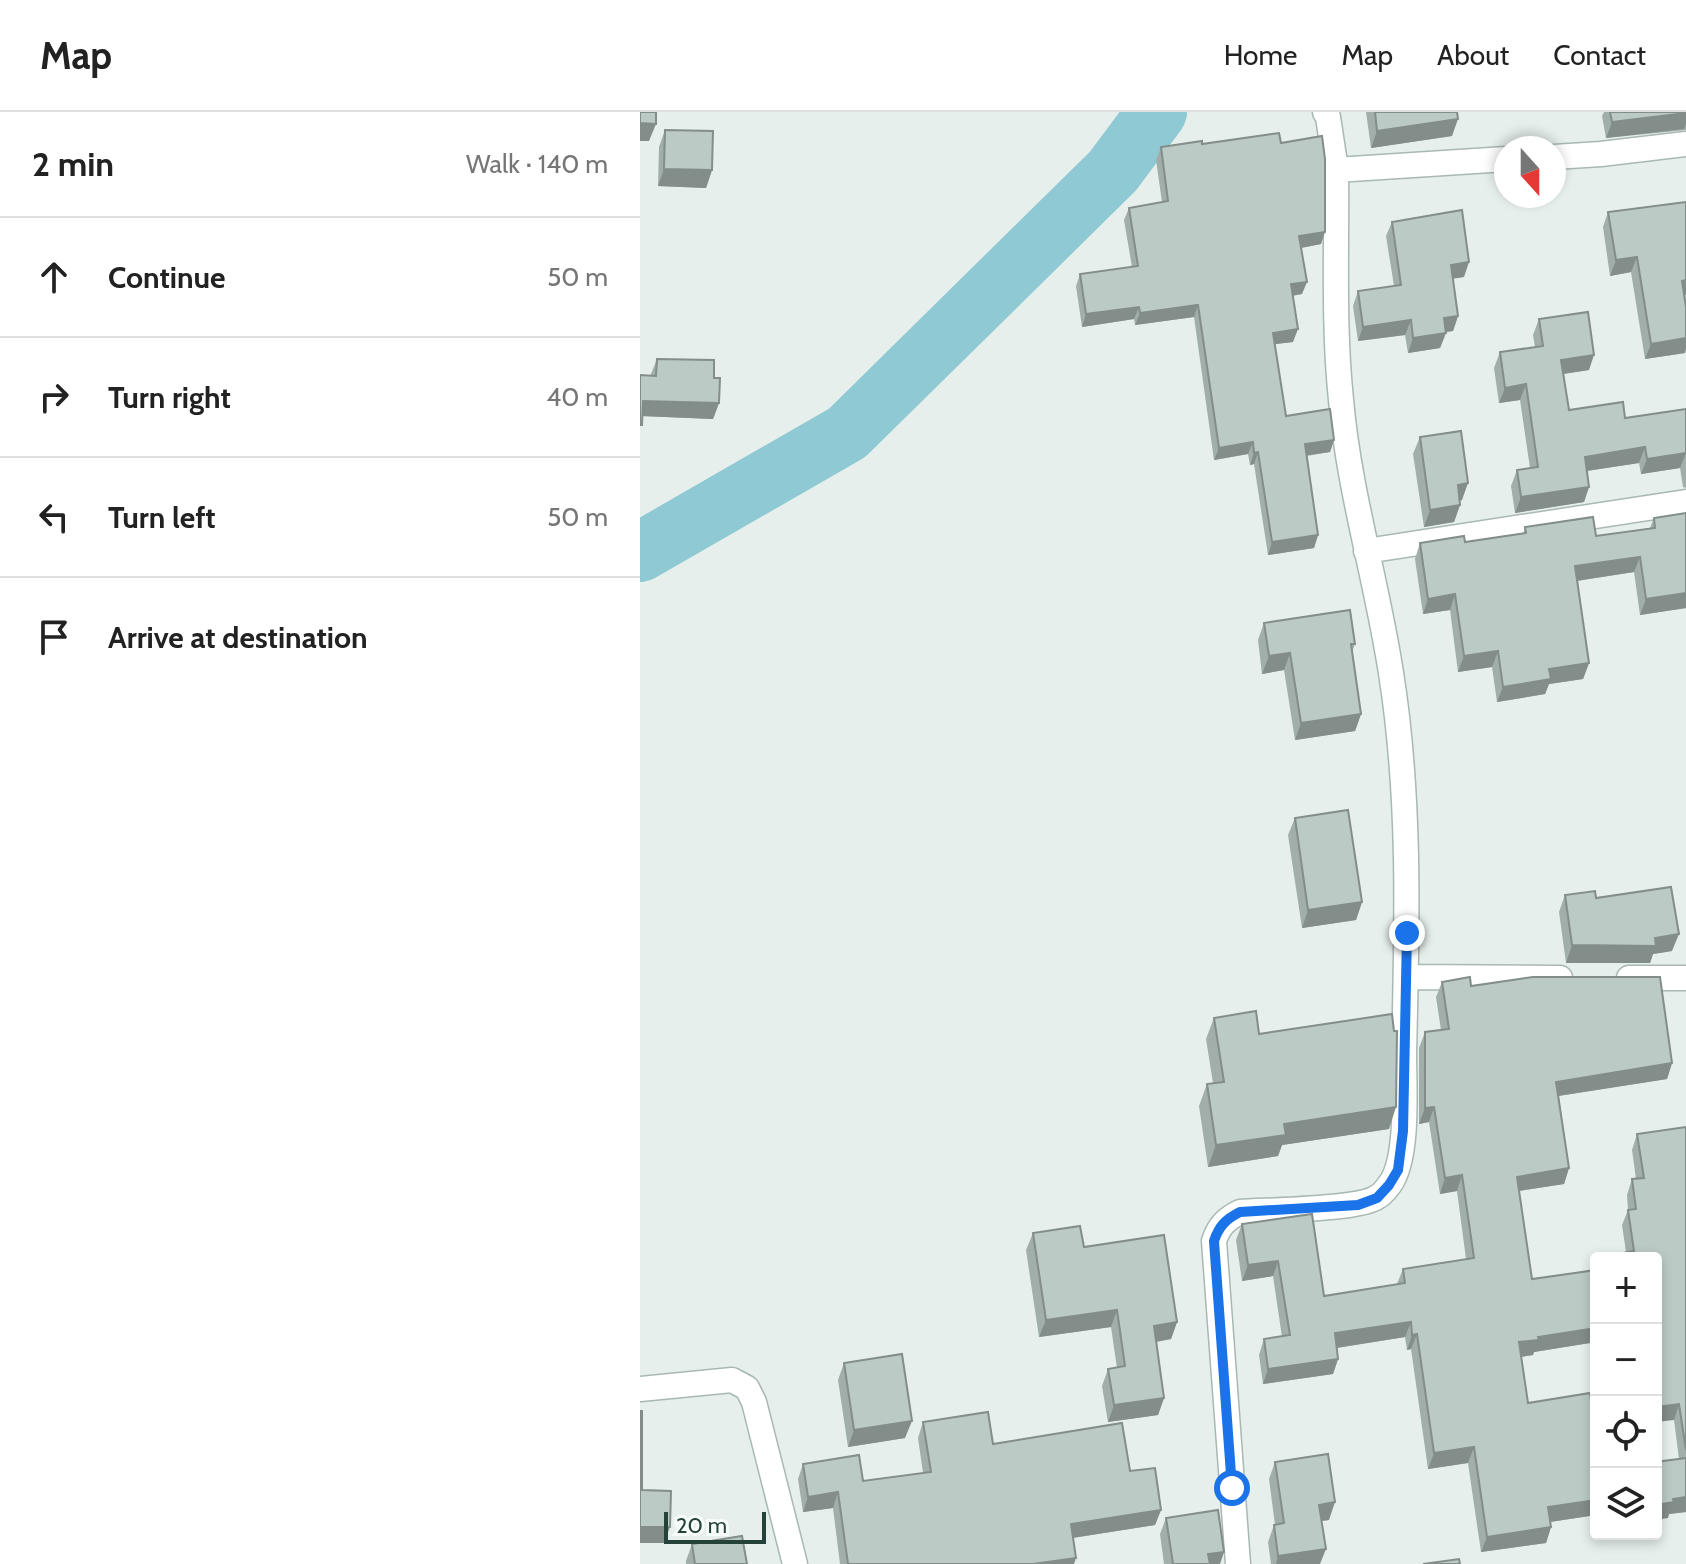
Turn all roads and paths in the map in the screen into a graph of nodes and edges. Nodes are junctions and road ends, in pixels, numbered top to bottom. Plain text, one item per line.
1 (1325, 112) edge
2 (1686, 144) edge
3 (1566, 156) edge
4 (1494, 160) edge
5 (1336, 170) junction
6 (1686, 502) edge
7 (1366, 551) junction
8 (1406, 977) junction
9 (1577, 978) edge
10 (1608, 978) edge
11 (1686, 978) edge
12 (640, 1389) edge
13 (795, 1564) edge
14 (1238, 1564) edge

1 - 5 street
2 - 3 street
4 - 5 street
5 - 7 street
6 - 7 street
7 - 8 street
8 - 9 street
8 - 14 street
10 - 11 street
12 - 13 street

